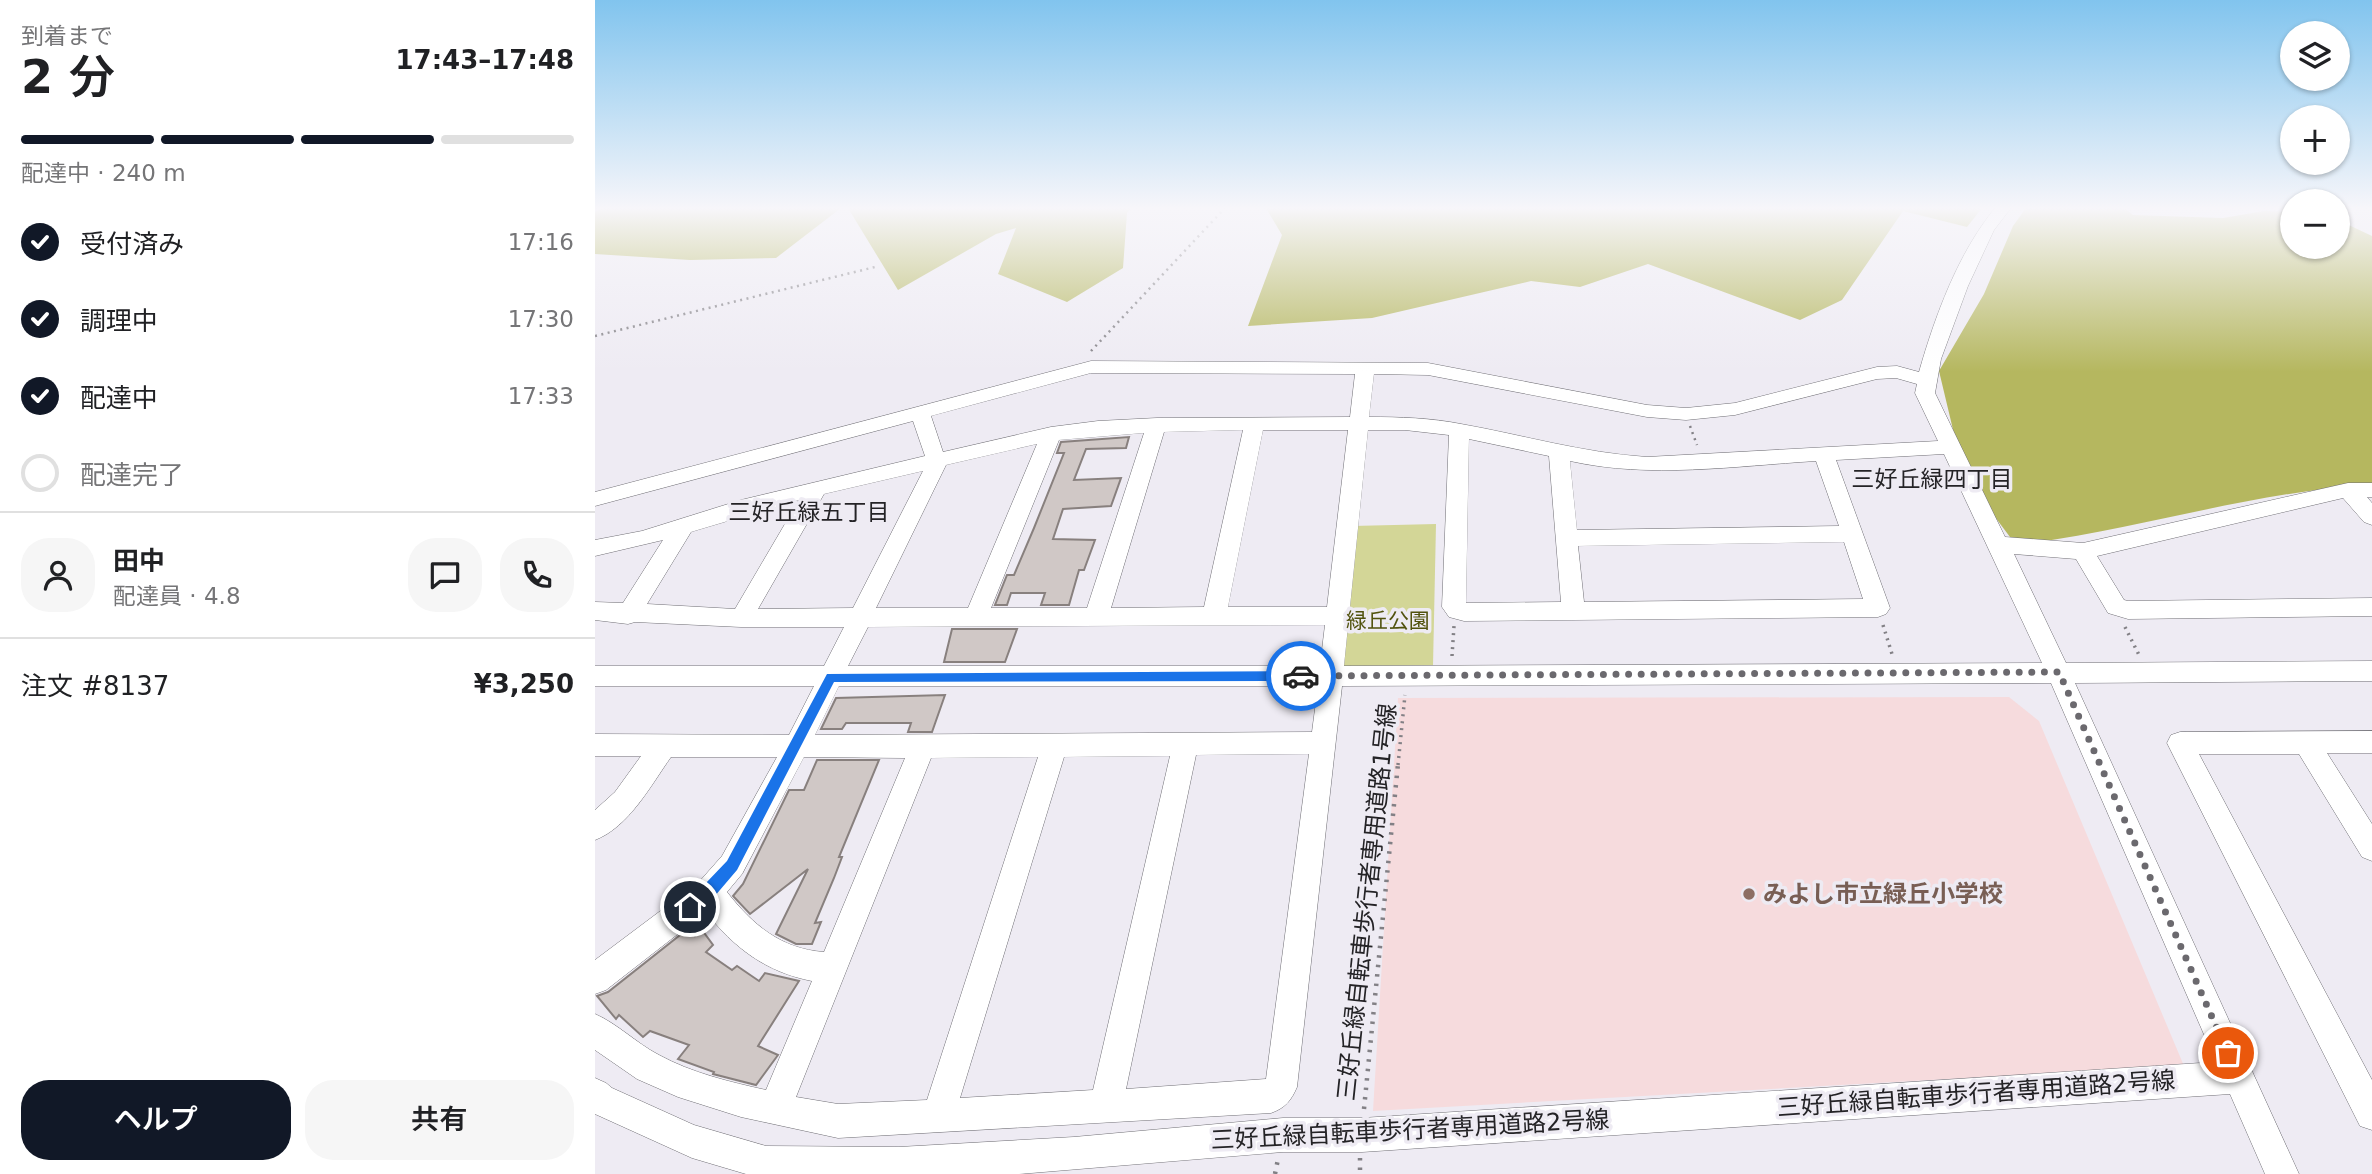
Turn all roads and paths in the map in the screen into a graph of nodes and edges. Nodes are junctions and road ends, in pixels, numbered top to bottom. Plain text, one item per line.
1 (1173, 263) edge
2 (1971, 263) edge
3 (875, 267) dead end
4 (595, 336) edge
5 (1365, 368) junction
6 (1073, 371) junction
7 (1925, 380) junction
8 (920, 412) junction
9 (1686, 414) junction
10 (1254, 423) junction
11 (1359, 424) junction
12 (1157, 425) junction
13 (1459, 430) junction
14 (1051, 435) junction
15 (1949, 447) junction
16 (1559, 454) junction
17 (1825, 454) junction
18 (1702, 461) junction
19 (937, 463) junction
20 (817, 488) junction
21 (2348, 489) junction
22 (2372, 490) edge
23 (595, 499) edge
24 (2372, 517) edge
25 (682, 528) junction
26 (1852, 534) junction
27 (1566, 538) junction
28 (2000, 545) junction
29 (595, 548) edge
30 (2083, 551) junction
31 (2372, 607) edge
32 (1878, 608) junction
33 (1573, 610) junction
34 (595, 611) edge
35 (1457, 611) junction
36 (628, 615) junction
37 (976, 616) junction
38 (1337, 616) junction
39 (859, 617) junction
40 (1096, 617) junction
41 (1214, 617) junction
42 (741, 618) junction
43 (2372, 671) edge
44 (2059, 672) junction
45 (1897, 673) junction
46 (595, 676) edge
47 (1331, 676) junction
48 (1407, 676) junction
49 (1451, 676) junction
50 (831, 677) junction
51 (2372, 742) edge
52 (1322, 743) junction
53 (2306, 743) junction
54 (1186, 744) junction
55 (595, 745) edge
56 (797, 745) junction
57 (664, 746) junction
58 (1053, 746) junction
59 (923, 747) junction
60 (595, 827) edge
61 (2372, 848) edge
62 (709, 892) junction
63 (832, 968) junction
64 (595, 979) edge
65 (595, 1030) edge
66 (2239, 1077) junction
67 (595, 1094) edge
68 (1106, 1104) junction
69 (775, 1109) junction
70 (2372, 1114) edge
71 (938, 1117) junction
72 (1362, 1135) junction
73 (1360, 1174) edge
74 (2282, 1174) edge

1 - 6 path
2 - 7 street
3 - 4 path
5 - 6 street
5 - 9 street
5 - 11 street
6 - 8 street
7 - 9 street
7 - 15 street
8 - 19 street
8 - 23 street
9 - 18 path
10 - 11 street
10 - 12 street
10 - 41 street
11 - 13 street
11 - 38 street
12 - 14 street
12 - 40 street
13 - 16 street
13 - 35 street
14 - 19 street
14 - 37 street
15 - 17 street
15 - 28 street
16 - 18 street
16 - 27 street
17 - 18 street
17 - 26 street
19 - 20 street
19 - 39 street
20 - 25 street
20 - 42 street
21 - 22 street
21 - 24 street
21 - 30 street
25 - 29 street
25 - 36 street
26 - 27 street
26 - 32 street
27 - 33 street
28 - 30 street
28 - 44 street
30 - 31 street
32 - 33 street
32 - 45 path
33 - 35 street
34 - 36 street
35 - 49 path
36 - 42 street
37 - 39 street
37 - 40 street
38 - 41 street
38 - 47 street
39 - 42 street
39 - 50 street
40 - 41 street
43 - 44 street
44 - 45 street
44 - 66 street
45 - 49 street
46 - 50 street
47 - 48 street
47 - 50 street
47 - 52 street
48 - 49 street
48 - 72 path, 三好丘緑自転車歩行者専用道路1号線
50 - 56 street
51 - 53 street
52 - 54 street
52 - 68 street
53 - 61 street
53 - 70 street
54 - 58 street
54 - 68 street
55 - 57 street
56 - 57 street
56 - 59 street
56 - 62 street
57 - 60 street
58 - 59 street
58 - 71 street
59 - 63 street
62 - 63 street
62 - 64 street
63 - 69 street
65 - 69 street
66 - 72 street, 三好丘緑自転車歩行者専用道路2号線
66 - 74 street
67 - 72 street, 三好丘緑自転車歩行者専用道路2号線
68 - 71 street
69 - 71 street
72 - 73 path, 三好丘緑自転車歩行者専用道路1号線

